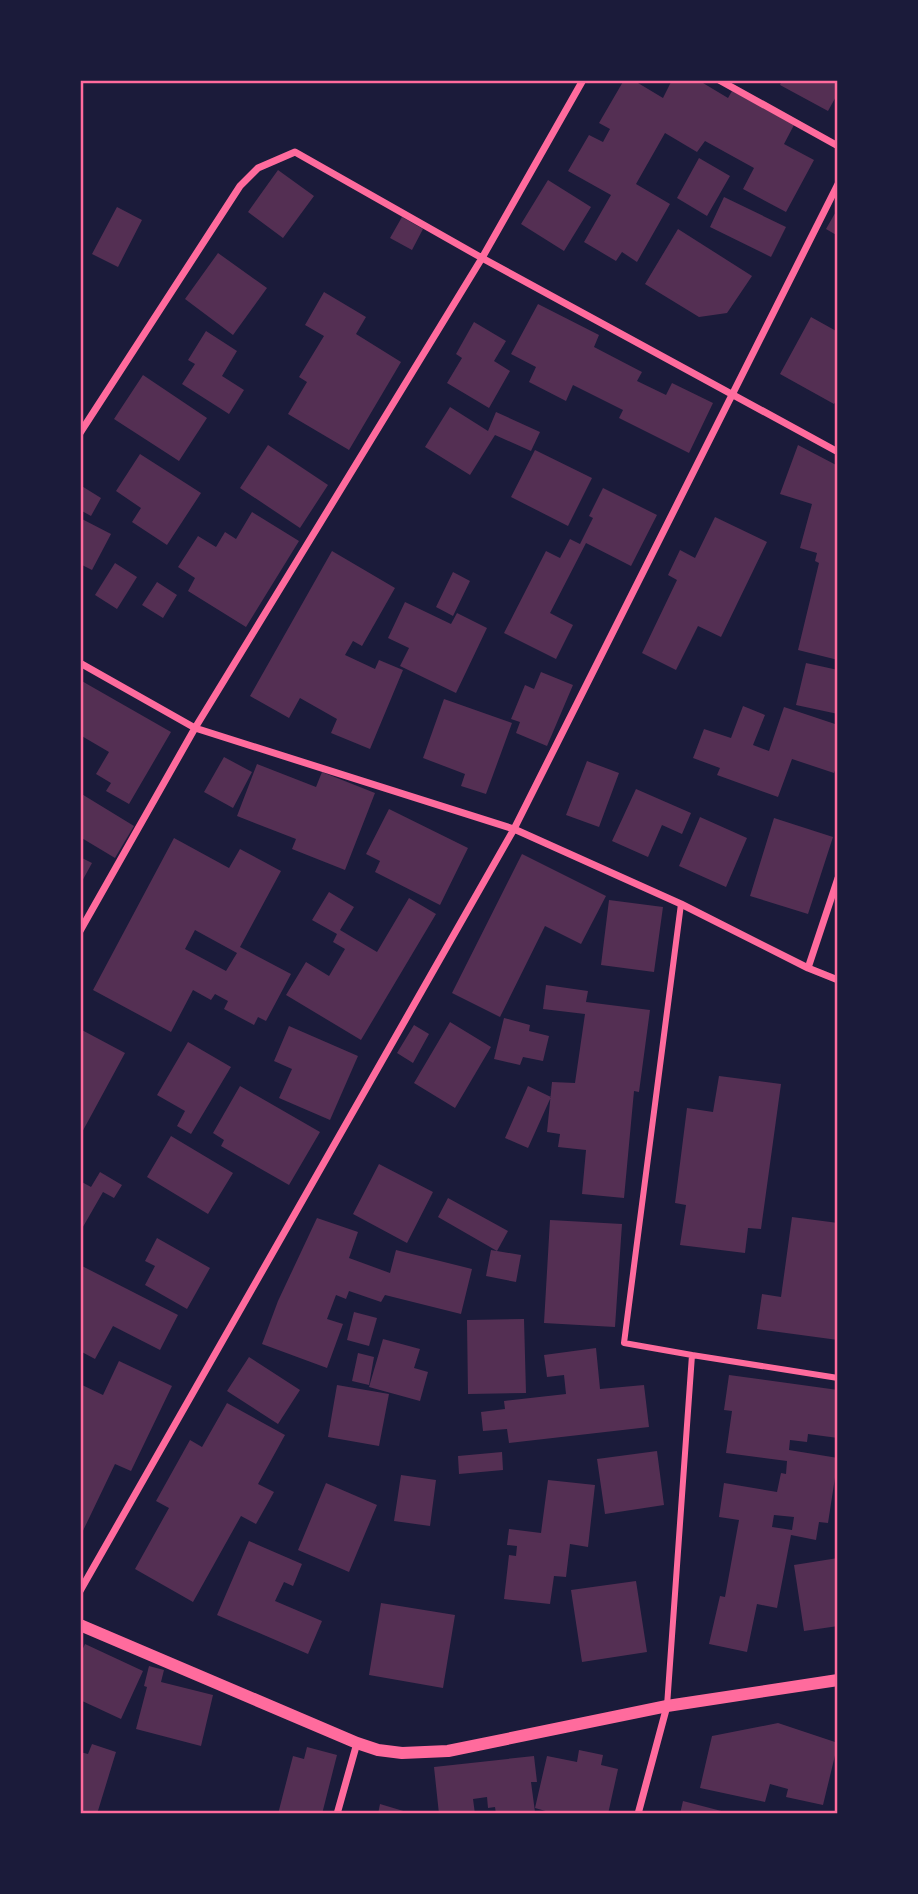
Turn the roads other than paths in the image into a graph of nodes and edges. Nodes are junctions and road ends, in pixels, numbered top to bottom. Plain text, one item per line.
1 (583, 80) edge
2 (719, 80) edge
3 (838, 146) edge
4 (838, 184) edge
5 (482, 258) junction
6 (732, 393) junction
7 (80, 433) edge
8 (838, 452) edge
9 (80, 663) edge
10 (195, 727) junction
11 (514, 829) junction
12 (838, 878) edge
13 (681, 904) junction
14 (80, 931) edge
15 (808, 968) junction
16 (838, 979) edge
17 (692, 1356) junction
18 (838, 1378) edge
19 (80, 1591) edge
20 (80, 1625) edge
21 (838, 1680) edge
22 (667, 1706) junction
23 (357, 1744) junction
24 (337, 1814) edge
25 (638, 1814) edge

1 - 5 street
2 - 3 street
4 - 6 street
5 - 6 street
5 - 7 street
5 - 10 street
6 - 8 street
6 - 11 street
9 - 10 street
10 - 11 street
10 - 14 street
11 - 13 street
11 - 19 street
12 - 15 street
13 - 15 street
13 - 17 street
15 - 16 street
17 - 18 street
17 - 22 street
20 - 23 street
21 - 22 street
22 - 23 street
22 - 25 street
23 - 24 street

